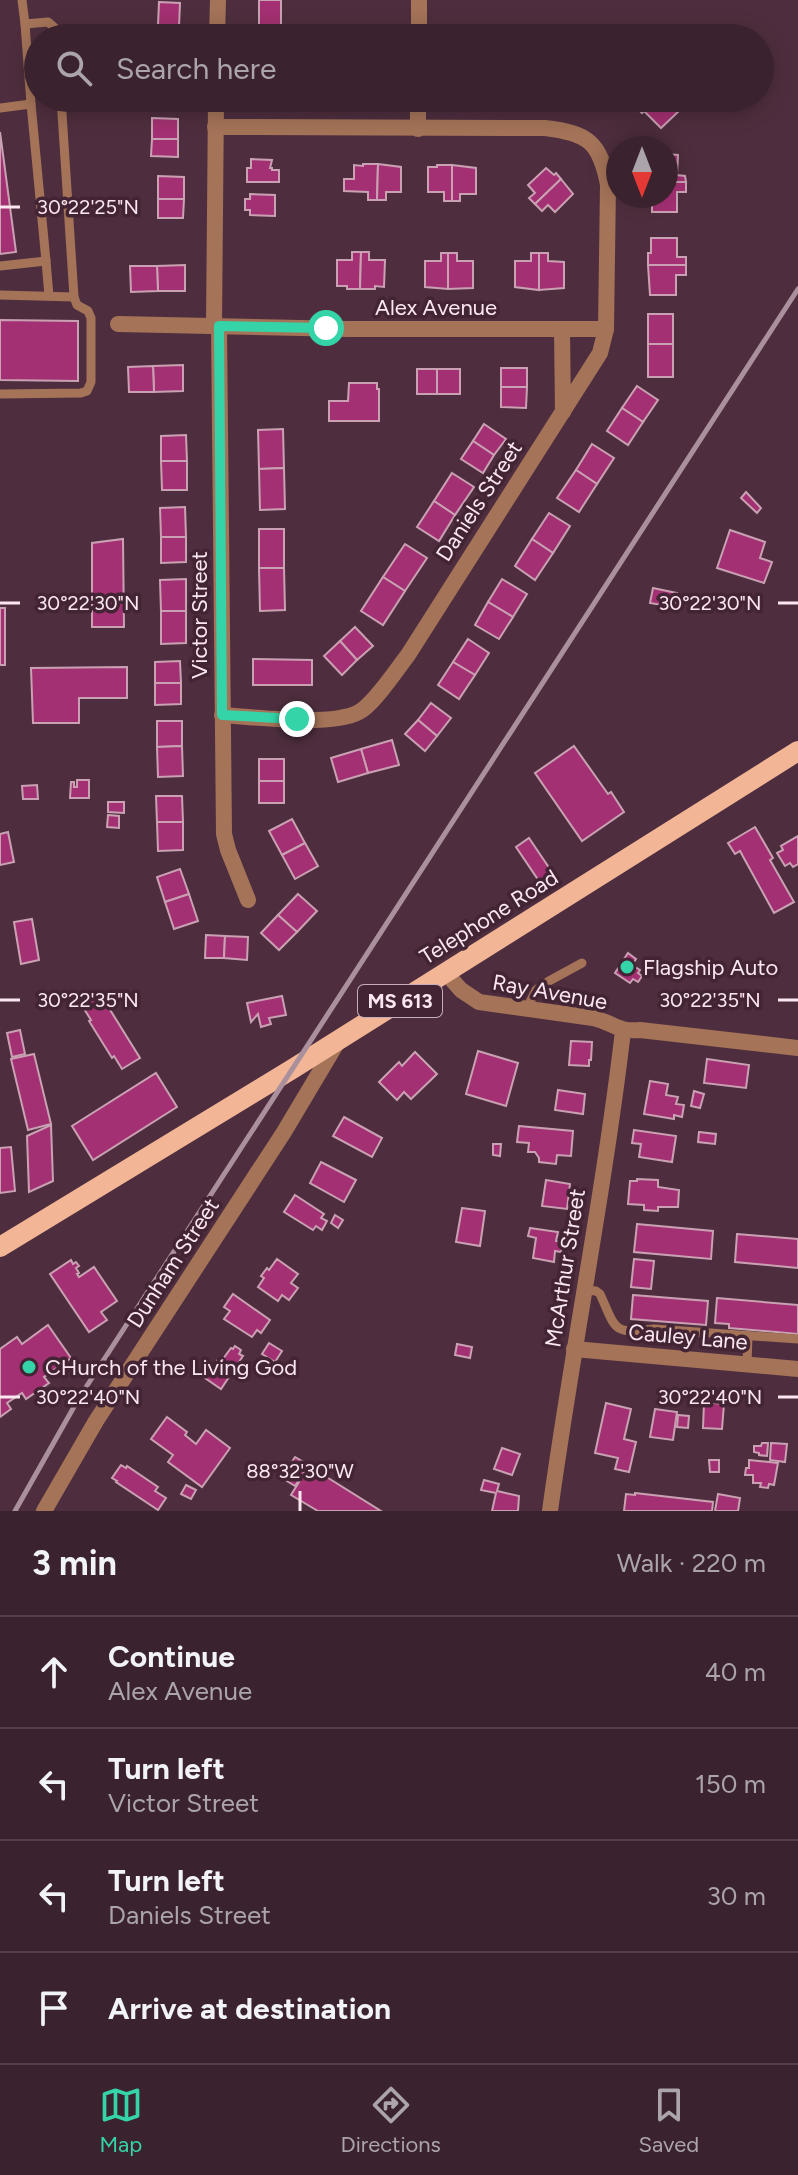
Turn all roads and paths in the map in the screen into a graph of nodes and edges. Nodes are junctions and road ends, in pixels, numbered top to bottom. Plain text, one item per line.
1 (22, 0) edge
2 (218, 0) edge
3 (419, 0) edge
4 (25, 24) joint
5 (50, 24) edge
6 (217, 24) edge
7 (419, 24) edge
8 (24, 105) edge
9 (0, 108) edge
10 (32, 112) edge
11 (62, 112) edge
12 (216, 112) edge
13 (418, 112) edge
14 (215, 127) junction
15 (418, 129) junction
16 (46, 261) junction
17 (0, 266) edge
18 (0, 295) edge
19 (49, 296) junction
20 (74, 297) junction
21 (118, 324) dead end
22 (216, 326) junction
23 (606, 329) junction
24 (562, 330) junction
25 (0, 394) edge
26 (563, 413) junction
27 (222, 715) junction
28 (798, 751) edge
29 (248, 900) dead end
30 (582, 963) dead end
31 (446, 973) junction
32 (526, 1010) junction
33 (623, 1031) junction
34 (340, 1038) junction
35 (798, 1048) edge
36 (0, 1247) edge
37 (583, 1290) junction
38 (748, 1335) junction
39 (798, 1339) edge
40 (574, 1349) junction
41 (747, 1365) junction
42 (798, 1369) edge
43 (44, 1511) edge
44 (550, 1511) edge

1 - 4 lane
2 - 6 street
3 - 7 street
4 - 5 lane
8 - 9 lane
10 - 16 lane
11 - 20 lane
12 - 14 street, Victor Street
13 - 15 street
14 - 15 street
14 - 22 street, Victor Street
15 - 23 street, Daniels Street
16 - 17 lane
16 - 19 lane
18 - 19 lane
19 - 20 lane
20 - 25 lane
21 - 22 street, Alex Avenue
22 - 24 street, Alex Avenue
22 - 27 street, Victor Street
23 - 24 street, Alex Avenue
23 - 26 street, Daniels Street
24 - 26 street
26 - 27 street, Daniels Street
27 - 29 street, Victor Street
28 - 31 main road, Telephone Road / MS 613
30 - 32 lane
31 - 32 street, Ray Avenue
31 - 34 main road, Telephone Road / MS 613
32 - 33 street, Ray Avenue
33 - 35 street, Ray Avenue
33 - 37 street, McArthur Street
34 - 36 main road, Telephone Road / MS 613
34 - 43 street, Dunham Street
37 - 38 lane
37 - 40 street, McArthur Street
38 - 39 lane
38 - 41 lane
40 - 41 street, Cauley Lane
40 - 44 street, McArthur Street
41 - 42 street, Cauley Lane

